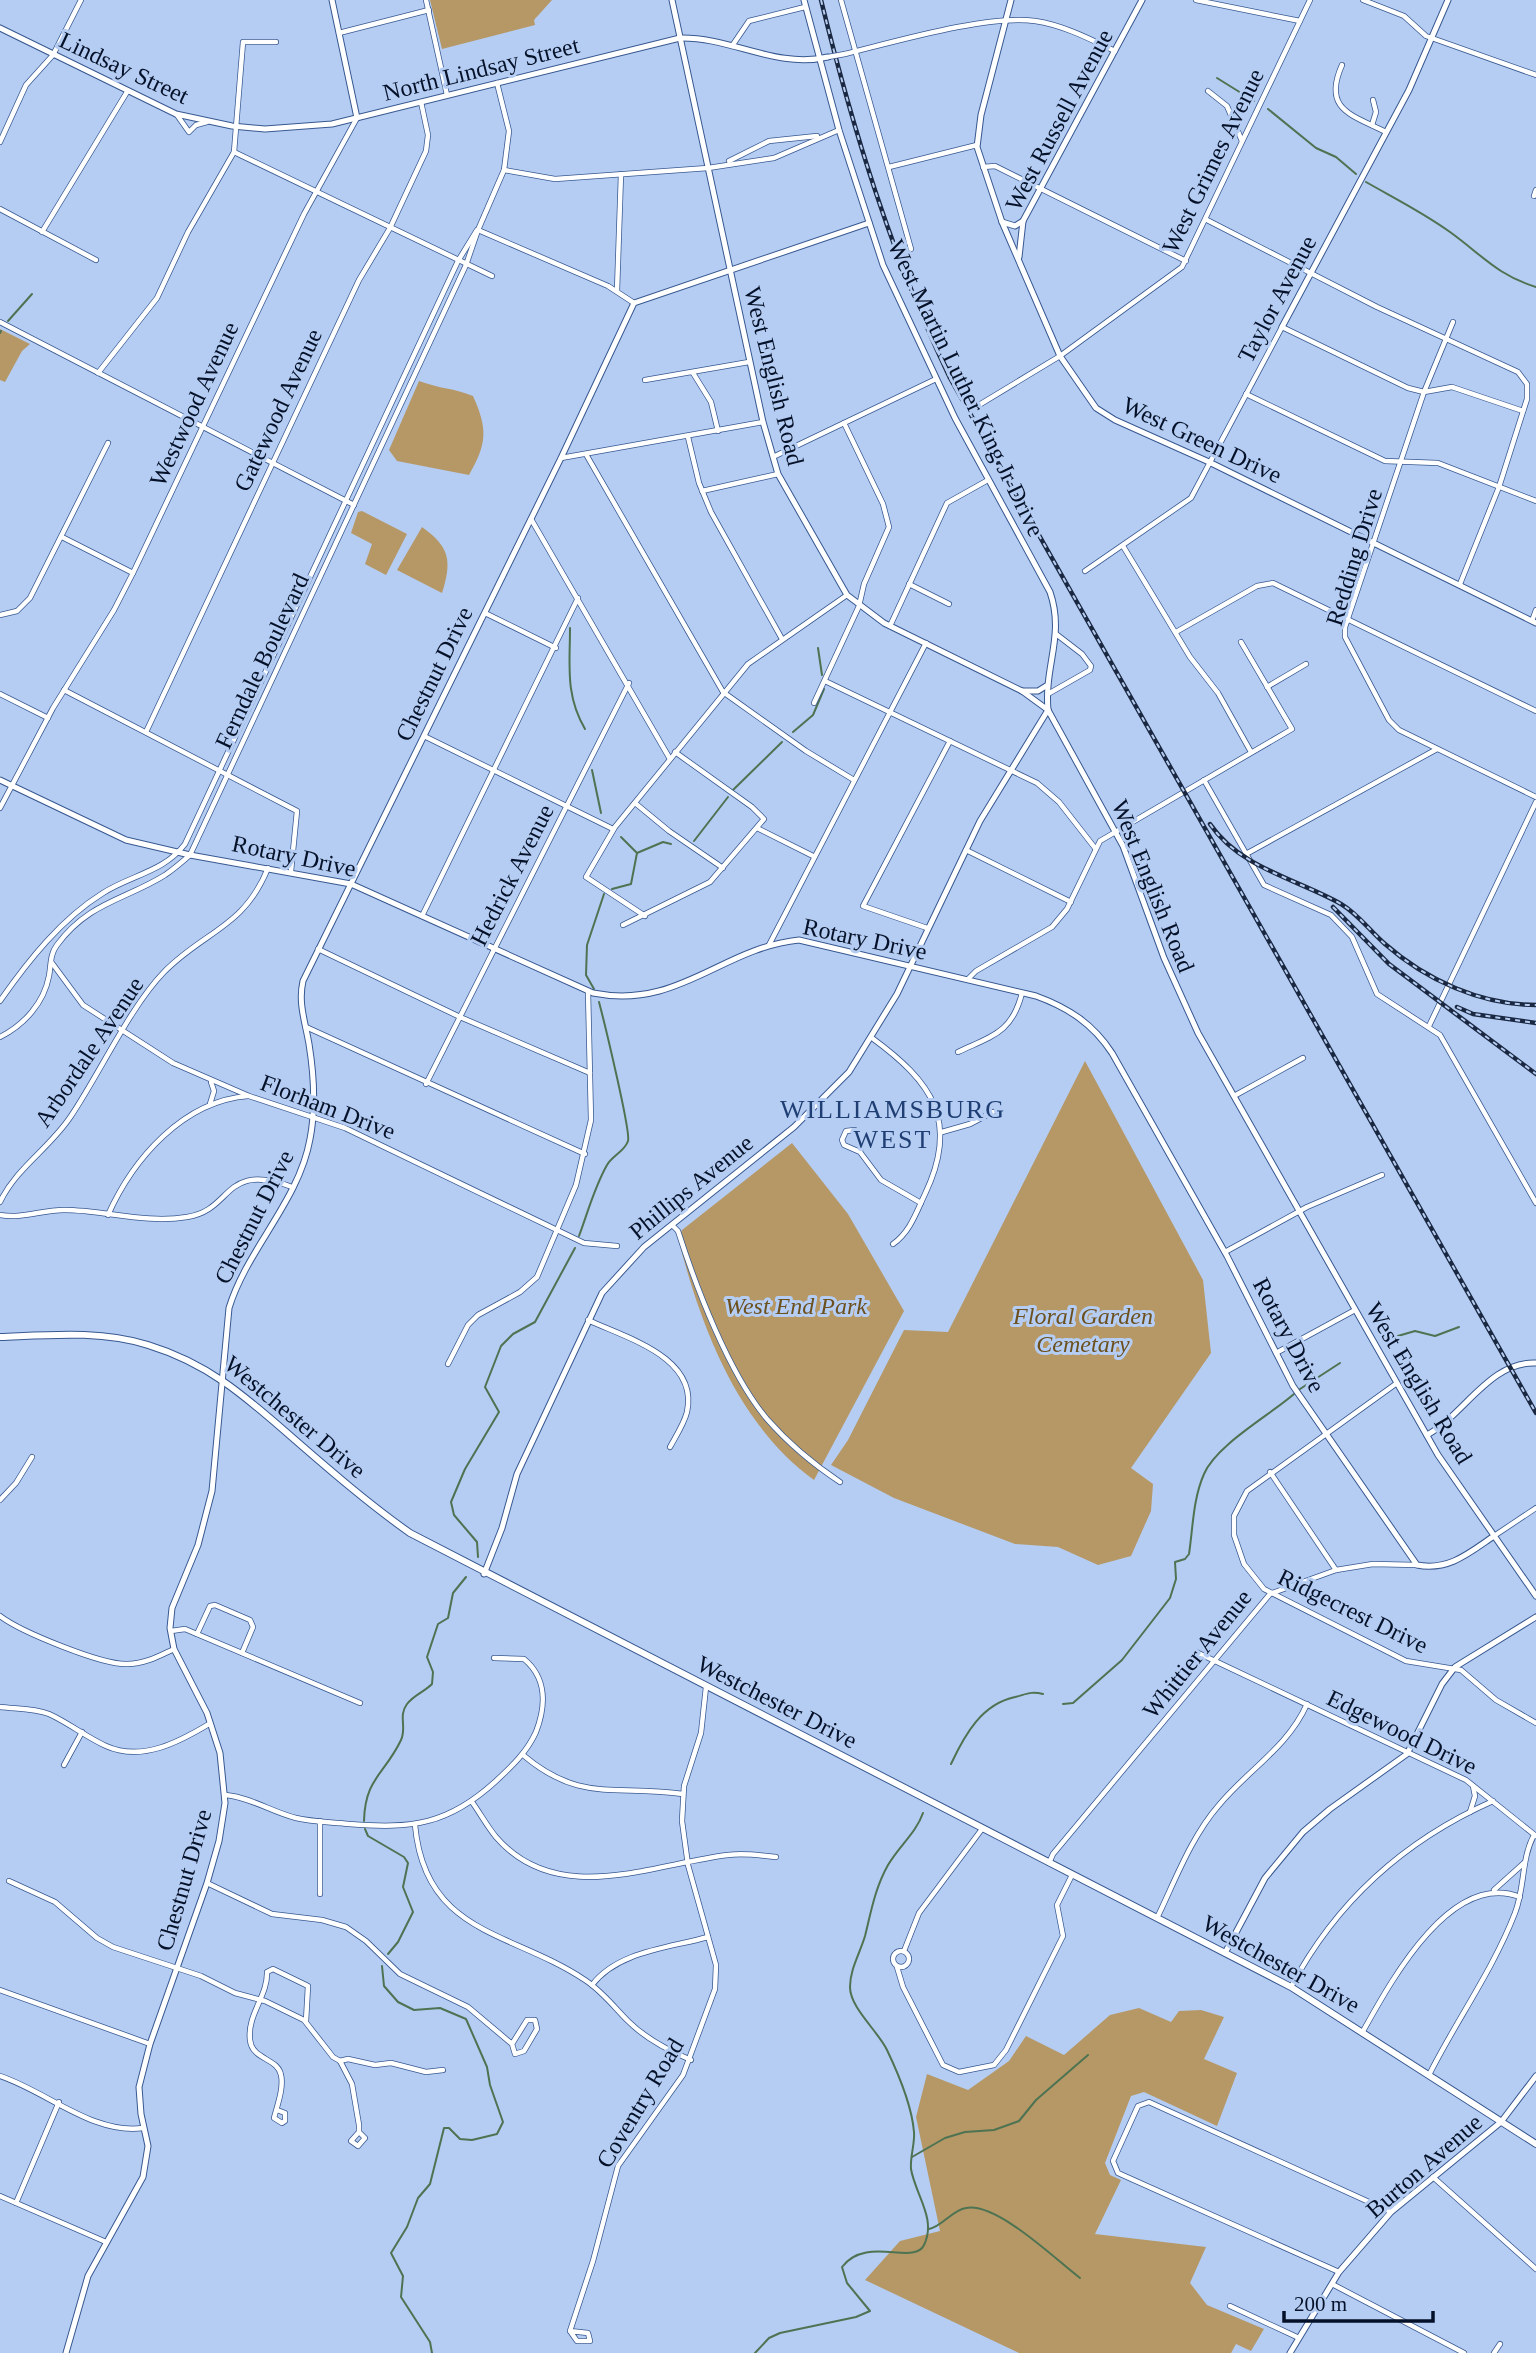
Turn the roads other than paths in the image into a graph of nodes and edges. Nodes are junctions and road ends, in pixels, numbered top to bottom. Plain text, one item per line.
1 (81, 0) edge
2 (332, 0) edge
3 (426, 0) edge
4 (672, 0) edge
5 (841, 0) edge
6 (1011, 0) edge
7 (1142, 0) edge
8 (1196, 0) edge
9 (1310, 0) edge
10 (1363, 0) edge
11 (1448, 0) edge
12 (805, 4) edge
13 (429, 10) junction
14 (1006, 19) junction
15 (1300, 21) junction
16 (0, 28) edge
17 (339, 33) junction
18 (1432, 36) junction
19 (680, 38) junction
20 (276, 42) dead end
21 (732, 46) junction
22 (857, 51) junction
23 (1115, 51) junction
24 (53, 55) junction
25 (828, 57) joint
26 (819, 59) junction
27 (1342, 65) dead end
28 (1536, 75) edge
29 (497, 83) junction
30 (1208, 91) dead end
31 (127, 92) junction
32 (447, 95) junction
33 (1373, 100) dead end
34 (421, 101) junction
35 (177, 114) junction
36 (357, 118) junction
37 (207, 122) junction
38 (1372, 125) junction
39 (237, 127) junction
40 (839, 130) junction
41 (1387, 133) junction
42 (821, 135) junction
43 (0, 140) edge
44 (1242, 142) junction
45 (977, 145) junction
46 (234, 152) junction
47 (724, 164) junction
48 (889, 167) junction
49 (982, 167) junction
50 (708, 168) junction
51 (504, 170) junction
52 (621, 174) junction
53 (1042, 190) junction
54 (316, 191) junction
55 (0, 209) edge
56 (1207, 220) junction
57 (1023, 221) junction
58 (1002, 222) junction
59 (869, 223) junction
60 (390, 228) junction
61 (478, 230) junction
62 (42, 232) junction
63 (911, 249) dead end
64 (96, 260) dead end
65 (1019, 260) junction
66 (458, 261) junction
67 (1187, 262) junction
68 (466, 265) junction
69 (730, 271) junction
70 (1310, 274) junction
71 (492, 276) dead end
72 (617, 291) junction
73 (634, 303) junction
74 (0, 322) edge
75 (1453, 322) dead end
76 (1282, 327) junction
77 (1446, 339) junction
78 (1060, 356) junction
79 (749, 362) junction
80 (98, 373) junction
81 (693, 373) junction
82 (936, 379) junction
83 (645, 380) dead end
84 (1424, 392) junction
85 (1246, 394) junction
86 (979, 405) dead end
87 (1523, 411) junction
88 (763, 422) junction
89 (844, 423) junction
90 (203, 427) junction
91 (718, 431) junction
92 (688, 437) junction
93 (108, 443) dead end
94 (587, 456) junction
95 (561, 458) junction
96 (772, 458) junction
97 (1209, 462) junction
98 (273, 463) junction
99 (1401, 464) junction
100 (778, 474) junction
101 (988, 480) junction
102 (1499, 487) junction
103 (702, 491) junction
104 (345, 500) junction
105 (1536, 501) edge
106 (354, 505) junction
107 (531, 519) junction
108 (62, 537) junction
109 (1375, 544) junction
110 (1124, 546) junction
111 (1085, 571) dead end
112 (134, 573) junction
113 (1460, 583) junction
114 (909, 584) junction
115 (847, 595) junction
116 (578, 598) junction
117 (948, 604) dead end
118 (859, 606) junction
119 (1536, 610) edge
120 (485, 613) junction
121 (0, 615) edge
122 (1347, 620) junction
123 (1534, 622) edge
124 (890, 625) junction
125 (1176, 632) junction
126 (1056, 634) junction
127 (782, 639) junction
128 (1241, 642) dead end
129 (926, 643) junction
130 (555, 648) junction
131 (1306, 664) dead end
132 (825, 681) junction
133 (629, 683) junction
134 (1046, 686) junction
135 (1267, 687) junction
136 (64, 690) junction
137 (1022, 691) junction
138 (724, 693) junction
139 (0, 694) edge
140 (1047, 694) junction
141 (814, 703) dead end
142 (1048, 709) junction
143 (1536, 711) edge
144 (890, 712) junction
145 (48, 718) junction
146 (146, 732) junction
147 (424, 736) junction
148 (950, 741) junction
149 (1437, 749) junction
150 (675, 752) junction
151 (1251, 752) junction
152 (670, 759) junction
153 (1010, 769) junction
154 (219, 771) junction
155 (494, 771) junction
156 (228, 775) junction
157 (0, 780) edge
158 (854, 780) junction
159 (1204, 780) junction
160 (12, 786) junction
161 (1536, 799) edge
162 (635, 803) junction
163 (567, 806) junction
164 (0, 808) edge
165 (757, 828) junction
166 (613, 829) junction
167 (1116, 832) junction
168 (1095, 848) junction
169 (965, 849) junction
170 (179, 852) junction
171 (1246, 853) junction
172 (190, 855) junction
173 (813, 856) junction
174 (268, 867) junction
175 (723, 868) junction
176 (291, 871) junction
177 (351, 884) junction
178 (1071, 902) junction
179 (422, 916) junction
180 (645, 916) junction
181 (623, 925) dead end
182 (927, 928) junction
183 (55, 934) junction
184 (61, 940) junction
185 (769, 945) junction
186 (318, 949) junction
187 (493, 950) junction
188 (51, 961) junction
189 (910, 966) junction
190 (968, 979) junction
191 (588, 991) junction
192 (1022, 993) junction
193 (0, 1001) edge
194 (460, 1017) junction
195 (1429, 1026) junction
196 (306, 1027) junction
197 (123, 1032) junction
198 (0, 1037) edge
199 (872, 1038) junction
200 (958, 1052) dead end
201 (1303, 1058) dead end
202 (590, 1073) junction
203 (210, 1080) junction
204 (426, 1084) junction
205 (248, 1096) junction
206 (1234, 1096) junction
207 (210, 1104) junction
208 (993, 1112) dead end
209 (313, 1116) junction
210 (942, 1132) junction
211 (860, 1152) junction
212 (585, 1154) junction
213 (1382, 1175) dead end
214 (292, 1187) junction
215 (0, 1202) edge
216 (921, 1203) junction
217 (1536, 1203) edge
218 (1300, 1211) junction
219 (0, 1215) edge
220 (108, 1215) junction
221 (672, 1225) junction
222 (557, 1231) junction
223 (893, 1244) dead end
224 (617, 1246) dead end
225 (1225, 1252) junction
226 (1355, 1310) junction
227 (587, 1320) junction
228 (0, 1337) edge
229 (1275, 1354) junction
230 (1536, 1363) edge
231 (448, 1364) dead end
232 (222, 1378) junction
233 (1397, 1382) junction
234 (1326, 1433) junction
235 (1427, 1435) junction
236 (670, 1447) dead end
237 (32, 1457) dead end
238 (1270, 1472) junction
239 (839, 1482) dead end
240 (0, 1500) edge
241 (1536, 1507) edge
242 (1494, 1536) junction
243 (1417, 1566) junction
244 (1336, 1570) junction
245 (484, 1574) junction
246 (1270, 1594) junction
247 (1536, 1596) edge
248 (0, 1616) edge
249 (1536, 1617) edge
250 (171, 1631) junction
251 (197, 1634) junction
252 (174, 1649) junction
253 (1196, 1651) dead end
254 (242, 1653) junction
255 (494, 1658) dead end
256 (1217, 1661) junction
257 (1455, 1667) junction
258 (706, 1687) junction
259 (360, 1703) dead end
260 (1307, 1704) junction
261 (0, 1707) edge
262 (1536, 1723) edge
263 (209, 1724) junction
264 (82, 1731) junction
265 (1408, 1753) junction
266 (523, 1755) junction
267 (64, 1765) dead end
268 (1473, 1785) junction
269 (684, 1794) junction
270 (226, 1795) junction
271 (1494, 1801) junction
272 (472, 1802) junction
273 (1470, 1813) junction
274 (320, 1821) junction
275 (415, 1825) junction
276 (982, 1829) junction
277 (1535, 1836) edge
278 (776, 1857) dead end
279 (687, 1861) junction
280 (1049, 1863) junction
281 (1525, 1863) junction
282 (1072, 1875) junction
283 (9, 1881) dead end
284 (207, 1883) junction
285 (1494, 1891) junction
286 (320, 1894) dead end
287 (1520, 1897) junction
288 (1157, 1918) junction
289 (708, 1937) junction
290 (904, 1951) junction
291 (1225, 1953) junction
292 (897, 1967) junction
293 (176, 1969) junction
294 (592, 1985) junction
295 (1291, 1987) junction
296 (0, 1990) edge
297 (258, 2000) junction
298 (306, 2022) junction
299 (1363, 2033) junction
300 (512, 2044) junction
301 (150, 2045) junction
302 (691, 2060) junction
303 (340, 2061) junction
304 (443, 2070) dead end
305 (1429, 2075) junction
306 (1536, 2076) edge
307 (0, 2077) edge
308 (59, 2102) junction
309 (277, 2109) dead end
310 (1501, 2122) junction
311 (143, 2128) junction
312 (359, 2132) dead end
313 (1536, 2144) edge
314 (1433, 2177) junction
315 (0, 2196) edge
316 (16, 2203) junction
317 (1391, 2213) junction
318 (106, 2242) junction
319 (1536, 2269) edge
320 (1339, 2272) junction
321 (1332, 2284) junction
322 (1230, 2306) dead end
323 (570, 2331) dead end
324 (1299, 2338) junction
325 (1500, 2344) dead end
326 (66, 2353) edge
327 (1291, 2353) edge
328 (1464, 2353) edge
329 (1494, 2353) edge

1 - 24 street
2 - 17 street
3 - 13 street
4 - 19 street, West English Road
5 - 22 street
6 - 14 street, West Green Drive
7 - 23 street, West Russell Avenue
8 - 15 street
9 - 15 street, West Grimes Avenue
10 - 18 street
11 - 18 street, Taylor Avenue
12 - 21 street
12 - 26 street, West Martin Luther King Jr Drive
13 - 17 street
13 - 32 street
14 - 22 street
14 - 23 street
14 - 45 street, West Green Drive
15 - 44 street, West Grimes Avenue
16 - 24 street, Lindsay Street
17 - 36 street
18 - 28 street
18 - 41 street, Taylor Avenue
19 - 21 street, North Lindsay Street
19 - 29 street, North Lindsay Street
19 - 50 street, West English Road
20 - 39 street
21 - 26 street, North Lindsay Street
22 - 25 street, bridge
22 - 48 street
23 - 53 street, West Russell Avenue
24 - 31 street, Lindsay Street
24 - 43 street
25 - 26 street, North Lindsay Street
26 - 40 street, West Martin Luther King Jr Drive
27 - 38 street
29 - 32 street, North Lindsay Street
29 - 51 street, Ferndale Boulevard
30 - 44 street
31 - 35 street, Lindsay Street
31 - 62 street
32 - 34 street, North Lindsay Street
33 - 38 street
34 - 36 street, North Lindsay Street
34 - 60 street, Gatewood Avenue
35 - 37 street, Lindsay Street
35 - 37 street
36 - 39 street, North Lindsay Street
36 - 54 street, Westwood Avenue
37 - 39 street, Lindsay Street
38 - 41 street
39 - 46 street
40 - 42 street
40 - 59 street, West Martin Luther King Jr Drive
41 - 70 street, Taylor Avenue
42 - 47 street
42 - 47 street
44 - 56 street, West Grimes Avenue
45 - 48 street
45 - 49 street, West Green Drive
46 - 54 street
46 - 80 street
47 - 50 street
48 - 63 street
49 - 53 street
49 - 58 street, West Green Drive
50 - 52 street
50 - 69 street, West English Road
51 - 52 street
51 - 61 street, Ferndale Boulevard
52 - 72 street
53 - 57 street, West Russell Avenue
53 - 67 street
54 - 60 street
54 - 90 street, Westwood Avenue
55 - 62 street
56 - 67 street, West Grimes Avenue
56 - 70 street
57 - 58 street
57 - 65 street, West Russell Avenue
58 - 65 street, West Green Drive
59 - 69 street
59 - 82 street, West Martin Luther King Jr Drive
60 - 66 street
60 - 98 street, Gatewood Avenue
61 - 66 street, Ferndale Boulevard
61 - 68 street, Ferndale Boulevard
61 - 72 street
62 - 64 street
65 - 78 street, West Green Drive
66 - 68 street
66 - 104 street, Ferndale Boulevard
67 - 78 street, West Grimes Avenue
68 - 71 street
68 - 106 street, Ferndale Boulevard
69 - 73 street
69 - 79 street, West English Road
70 - 76 street, Taylor Avenue
70 - 77 street
72 - 73 street
73 - 95 street, Chestnut Drive
74 - 80 street
75 - 77 street, Redding Drive
76 - 84 street
76 - 85 street, Taylor Avenue
77 - 84 street, Redding Drive
77 - 87 street
78 - 86 street, West Grimes Avenue
78 - 97 street, West Green Drive
79 - 81 street
79 - 88 street, West English Road
80 - 90 street
81 - 83 street
81 - 91 street
82 - 89 street
82 - 101 street, West Martin Luther King Jr Drive
84 - 87 street
84 - 99 street, Redding Drive
85 - 97 street, Taylor Avenue
85 - 99 street
87 - 102 street
88 - 91 street
88 - 96 street, West English Road
89 - 96 street
89 - 118 street
90 - 98 street
90 - 112 street, Westwood Avenue
91 - 92 street
92 - 94 street
92 - 103 street
93 - 108 street
94 - 95 street
94 - 138 street
95 - 107 street, Chestnut Drive
96 - 100 street, West English Road
97 - 109 street, West Green Drive
97 - 110 street, Taylor Avenue
98 - 104 street
98 - 146 street, Gatewood Avenue
99 - 102 street
99 - 109 street, Redding Drive
100 - 103 street
100 - 115 street, West English Road
101 - 114 street
101 - 126 street, West Martin Luther King Jr Drive
102 - 105 street
102 - 113 street
103 - 127 street
104 - 106 street
104 - 154 street, Ferndale Boulevard
106 - 156 street, Ferndale Boulevard
107 - 116 street
107 - 120 street, Chestnut Drive
108 - 112 street
108 - 121 street
109 - 113 street, West Green Drive
109 - 122 street, Redding Drive
110 - 111 street, Taylor Avenue
110 - 125 street
112 - 136 street, Westwood Avenue
113 - 123 street, West Green Drive
114 - 117 street
114 - 124 street
115 - 118 street, West English Road
115 - 127 street
116 - 130 street
116 - 133 street
118 - 124 street, West English Road
118 - 132 street
119 - 123 street
120 - 130 street
120 - 147 street, Chestnut Drive
122 - 125 street
122 - 143 street
122 - 149 street, Redding Drive
124 - 129 street, West English Road
125 - 151 street
126 - 134 street, West Martin Luther King Jr Drive
126 - 140 street
127 - 138 street
128 - 135 street
129 - 137 street, West English Road
129 - 144 street
130 - 155 street
131 - 135 street
132 - 141 street
132 - 144 street
133 - 152 street
133 - 163 street, Hedrick Avenue
134 - 137 street
134 - 140 street, West Martin Luther King Jr Drive
135 - 151 street
136 - 145 street, Westwood Avenue
136 - 146 street
137 - 142 street, West English Road
138 - 150 street
138 - 158 street
139 - 145 street
140 - 142 street, West Martin Luther King Jr Drive
142 - 153 street, Phillips Avenue
142 - 167 street, West English Road
144 - 148 street
144 - 158 street
145 - 160 street, Westwood Avenue
146 - 154 street
147 - 155 street
147 - 177 street, Chestnut Drive
148 - 153 street
148 - 182 street
149 - 161 street, Redding Drive
149 - 171 street
150 - 152 street
150 - 165 street
151 - 159 street
152 - 162 street
153 - 168 street
153 - 169 street, Phillips Avenue
154 - 156 street
154 - 170 street, Ferndale Boulevard
155 - 163 street
155 - 179 street
156 - 172 street, Ferndale Boulevard
156 - 176 street
157 - 160 street, Rotary Drive
158 - 173 street
159 - 167 street
159 - 171 street
160 - 164 street, Westwood Avenue
160 - 170 street, Rotary Drive
161 - 195 street
162 - 166 street
162 - 175 street
163 - 166 street
163 - 187 street, Hedrick Avenue
165 - 173 street
165 - 175 street
166 - 180 street
167 - 168 street
167 - 206 street, West English Road
168 - 178 street
169 - 178 street
169 - 182 street, Phillips Avenue
170 - 172 street, Rotary Drive
170 - 183 street
171 - 195 street
172 - 174 street, Rotary Drive
172 - 184 street, Ferndale Boulevard
173 - 185 street
174 - 176 street, Rotary Drive
174 - 197 street, Arbordale Avenue
175 - 180 street
176 - 177 street, Rotary Drive
177 - 179 street, Rotary Drive
177 - 186 street, Chestnut Drive
178 - 190 street
179 - 187 street, Rotary Drive
180 - 181 street
182 - 189 street, Phillips Avenue
183 - 184 street
183 - 193 street
184 - 188 street, Ferndale Boulevard
185 - 189 street, Rotary Drive
185 - 191 street, Rotary Drive
186 - 194 street
186 - 196 street, Chestnut Drive
187 - 191 street, Rotary Drive
187 - 194 street, Hedrick Avenue
188 - 197 street, Florham Drive
188 - 198 street, Ferndale Boulevard
189 - 190 street, Rotary Drive
189 - 199 street, Phillips Avenue
190 - 192 street, Rotary Drive
191 - 202 street
192 - 200 street
192 - 225 street, Rotary Drive
194 - 202 street
194 - 204 street, Hedrick Avenue
195 - 217 street
196 - 204 street
196 - 209 street, Chestnut Drive
197 - 203 street, Florham Drive
197 - 215 street, Arbordale Avenue
199 - 210 street
199 - 221 street, Phillips Avenue
201 - 206 street
202 - 212 street
203 - 205 street, Florham Drive
203 - 207 street
204 - 212 street
205 - 207 street
205 - 209 street, Florham Drive
206 - 218 street, West English Road
207 - 220 street
208 - 210 street
209 - 214 street, Chestnut Drive
209 - 222 street, Florham Drive
210 - 216 street
211 - 211 street
211 - 216 street
212 - 222 street
213 - 218 street
214 - 220 street
214 - 232 street, Chestnut Drive
216 - 223 street
218 - 225 street
218 - 226 street, West English Road
219 - 220 street
221 - 227 street, Phillips Avenue
221 - 239 street
222 - 224 street, Florham Drive
222 - 231 street
225 - 229 street, Rotary Drive
226 - 229 street
226 - 233 street, West English Road
227 - 236 street
227 - 245 street, Phillips Avenue
228 - 232 main road, Westchester Drive
229 - 234 street, Rotary Drive
230 - 235 street
232 - 245 main road, Westchester Drive
232 - 250 street, Chestnut Drive
233 - 234 street, Ridgecrest Drive
233 - 235 street, West English Road
234 - 238 street, Ridgecrest Drive
234 - 243 street, Rotary Drive
235 - 242 street, West English Road
237 - 240 street
238 - 244 street
238 - 246 street, Ridgecrest Drive
241 - 242 street, Whittier Avenue
242 - 243 street, Whittier Avenue
242 - 247 street, West English Road
243 - 244 street, Whittier Avenue
244 - 246 street, Whittier Avenue
245 - 258 main road, Westchester Drive
246 - 256 street, Whittier Avenue
246 - 257 street, Ridgecrest Drive
248 - 252 street
249 - 257 street
250 - 251 street
250 - 252 street, Chestnut Drive
251 - 254 street
251 - 254 street
252 - 263 street, Chestnut Drive
253 - 256 street, Edgewood Drive
254 - 259 street
255 - 266 street
256 - 260 street, Edgewood Drive
256 - 280 street, Whittier Avenue
257 - 262 street, Ridgecrest Drive
257 - 265 street
258 - 269 street, Coventry Road
258 - 276 main road, Westchester Drive
260 - 265 street, Edgewood Drive
260 - 288 street
261 - 264 street
263 - 264 street
263 - 270 street, Chestnut Drive
264 - 267 street
265 - 268 street, Edgewood Drive
265 - 291 street
266 - 269 street
266 - 272 street
268 - 271 street, Edgewood Drive
268 - 273 street
269 - 279 street, Coventry Road
270 - 274 street
270 - 284 street, Chestnut Drive
271 - 273 street
271 - 277 street, Edgewood Drive
272 - 275 street
272 - 279 street
273 - 295 street
274 - 275 street
274 - 286 street
275 - 294 street
276 - 280 main road, Westchester Drive
276 - 290 street
277 - 281 street, Edgewood Drive
278 - 279 street
279 - 289 street, Coventry Road
280 - 282 main road, Westchester Drive
281 - 285 street
281 - 287 street, Edgewood Drive
282 - 288 main road, Westchester Drive
282 - 292 street
283 - 293 street
284 - 293 street, Chestnut Drive
284 - 300 street
285 - 287 street
285 - 299 street
287 - 305 street, Edgewood Drive
288 - 291 main road, Westchester Drive
289 - 294 street
289 - 302 street, Coventry Road
290 - 292 street
290 - 292 street
291 - 295 main road, Westchester Drive
293 - 297 street
293 - 301 street, Chestnut Drive
294 - 302 street
295 - 299 main road, Westchester Drive
296 - 301 street
297 - 298 street
297 - 298 street
297 - 309 street
298 - 303 street
299 - 305 main road, Westchester Drive
300 - 300 street
301 - 311 street, Chestnut Drive
302 - 323 street, Coventry Road
303 - 304 street
303 - 312 street
305 - 310 main road, Westchester Drive
306 - 310 street, Burton Avenue
307 - 308 street
308 - 311 street
308 - 316 street
310 - 313 main road, Westchester Drive
310 - 314 street, Burton Avenue
311 - 318 street, Chestnut Drive
314 - 317 street, Burton Avenue
314 - 319 street
315 - 316 street
316 - 318 street
317 - 320 street, Burton Avenue
317 - 320 street
318 - 326 street, Chestnut Drive
320 - 321 street, Burton Avenue
321 - 324 street, Burton Avenue
321 - 328 street
322 - 324 street
324 - 327 street, Burton Avenue
325 - 329 street

